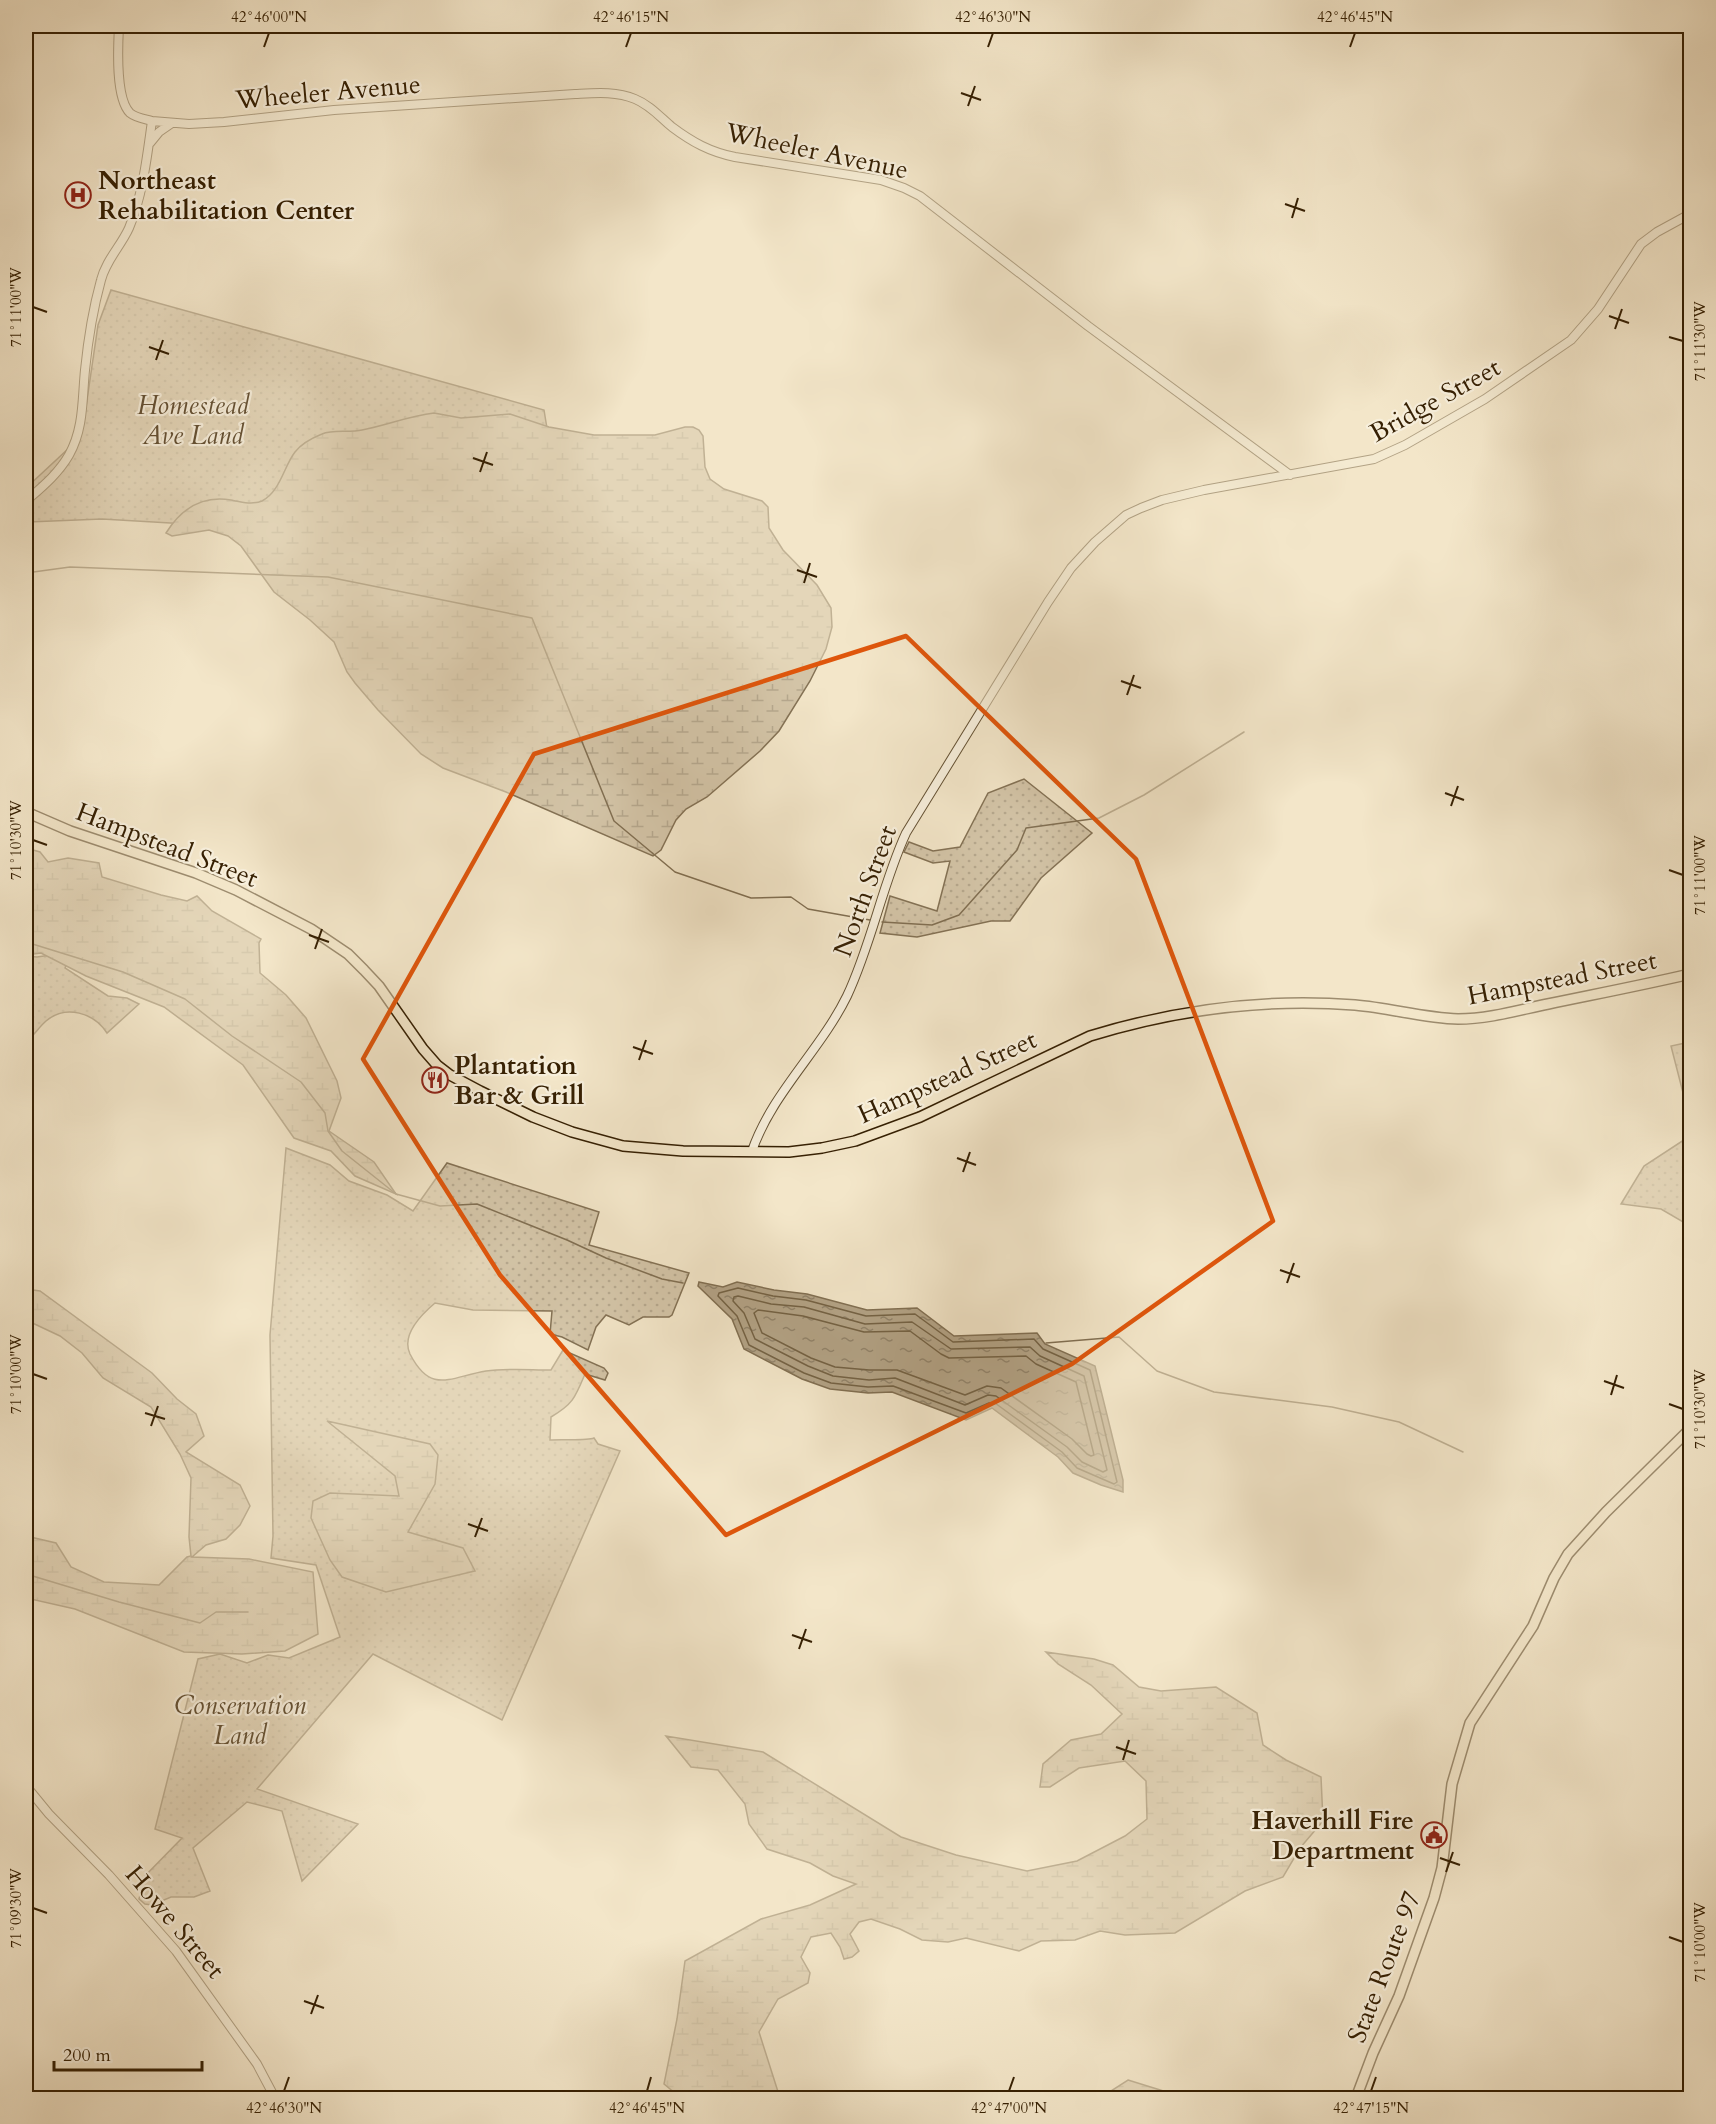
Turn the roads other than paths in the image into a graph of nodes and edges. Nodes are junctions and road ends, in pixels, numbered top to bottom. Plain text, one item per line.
1 (119, 26) edge
2 (152, 121) junction
3 (172, 123) junction
4 (148, 147) junction
5 (1690, 214) edge
6 (1290, 475) junction
7 (26, 501) edge
8 (1081, 556) joint
9 (26, 812) edge
10 (1690, 974) edge
11 (752, 1151) junction
12 (1690, 1430) edge
13 (26, 1786) edge
14 (275, 2098) edge
15 (1356, 2098) edge

1 - 2 street
2 - 3 street, Wheeler Avenue
2 - 4 street
3 - 4 street
3 - 6 street, Wheeler Avenue
4 - 7 street
5 - 6 street, Bridge Street
6 - 8 street, Bridge Street
8 - 11 street, North Street
9 - 11 main road, Hampstead Street
10 - 11 main road, Hampstead Street
12 - 15 main road, State Route 97
13 - 14 street, Howe Street

